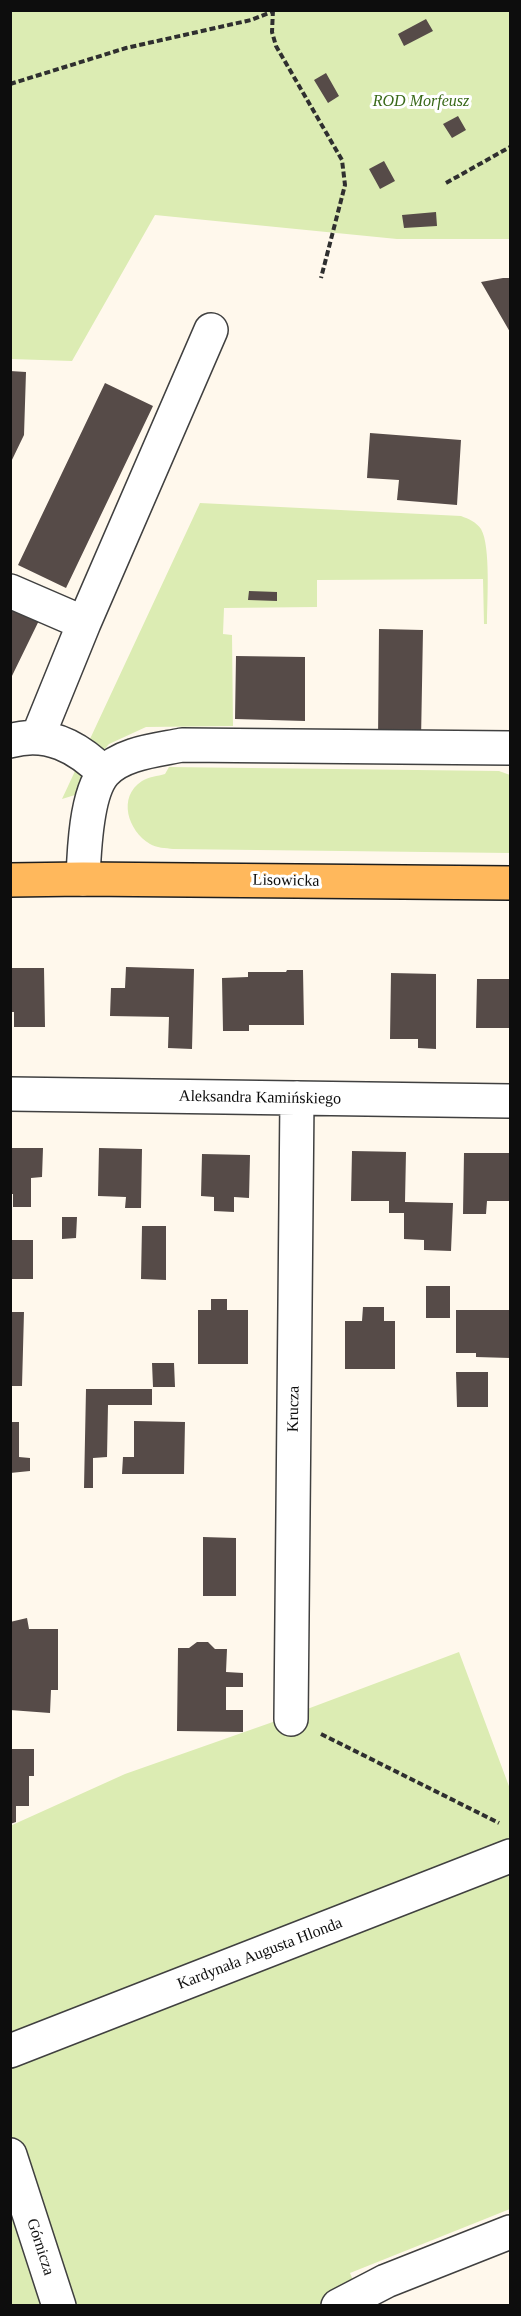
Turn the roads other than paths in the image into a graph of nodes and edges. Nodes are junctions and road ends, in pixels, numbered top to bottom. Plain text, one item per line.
1 (211, 330) dead end
2 (10, 591) edge
3 (84, 623) junction
4 (24, 739) edge
5 (510, 748) edge
6 (104, 773) junction
7 (10, 872) edge
8 (72, 879) junction
9 (10, 880) edge
10 (510, 883) edge
11 (10, 1094) edge
12 (297, 1098) junction
13 (510, 1101) edge
14 (291, 1719) road end
15 (510, 1856) edge
16 (10, 2051) edge
17 (10, 2155) edge
18 (510, 2232) edge
19 (59, 2306) edge
20 (338, 2306) edge

1 - 3 street
2 - 3 street
3 - 4 street
4 - 6 street
5 - 6 street
6 - 8 street
7 - 8 main road, Lisowicka
8 - 9 main road, Lisowicka
8 - 10 main road, Lisowicka
11 - 12 street, Aleksandra Kamińskiego
12 - 13 street, Aleksandra Kamińskiego
12 - 14 street, Krucza
15 - 16 street, Kardynała Augusta Hlonda
17 - 19 street, Górnicza
18 - 20 street

